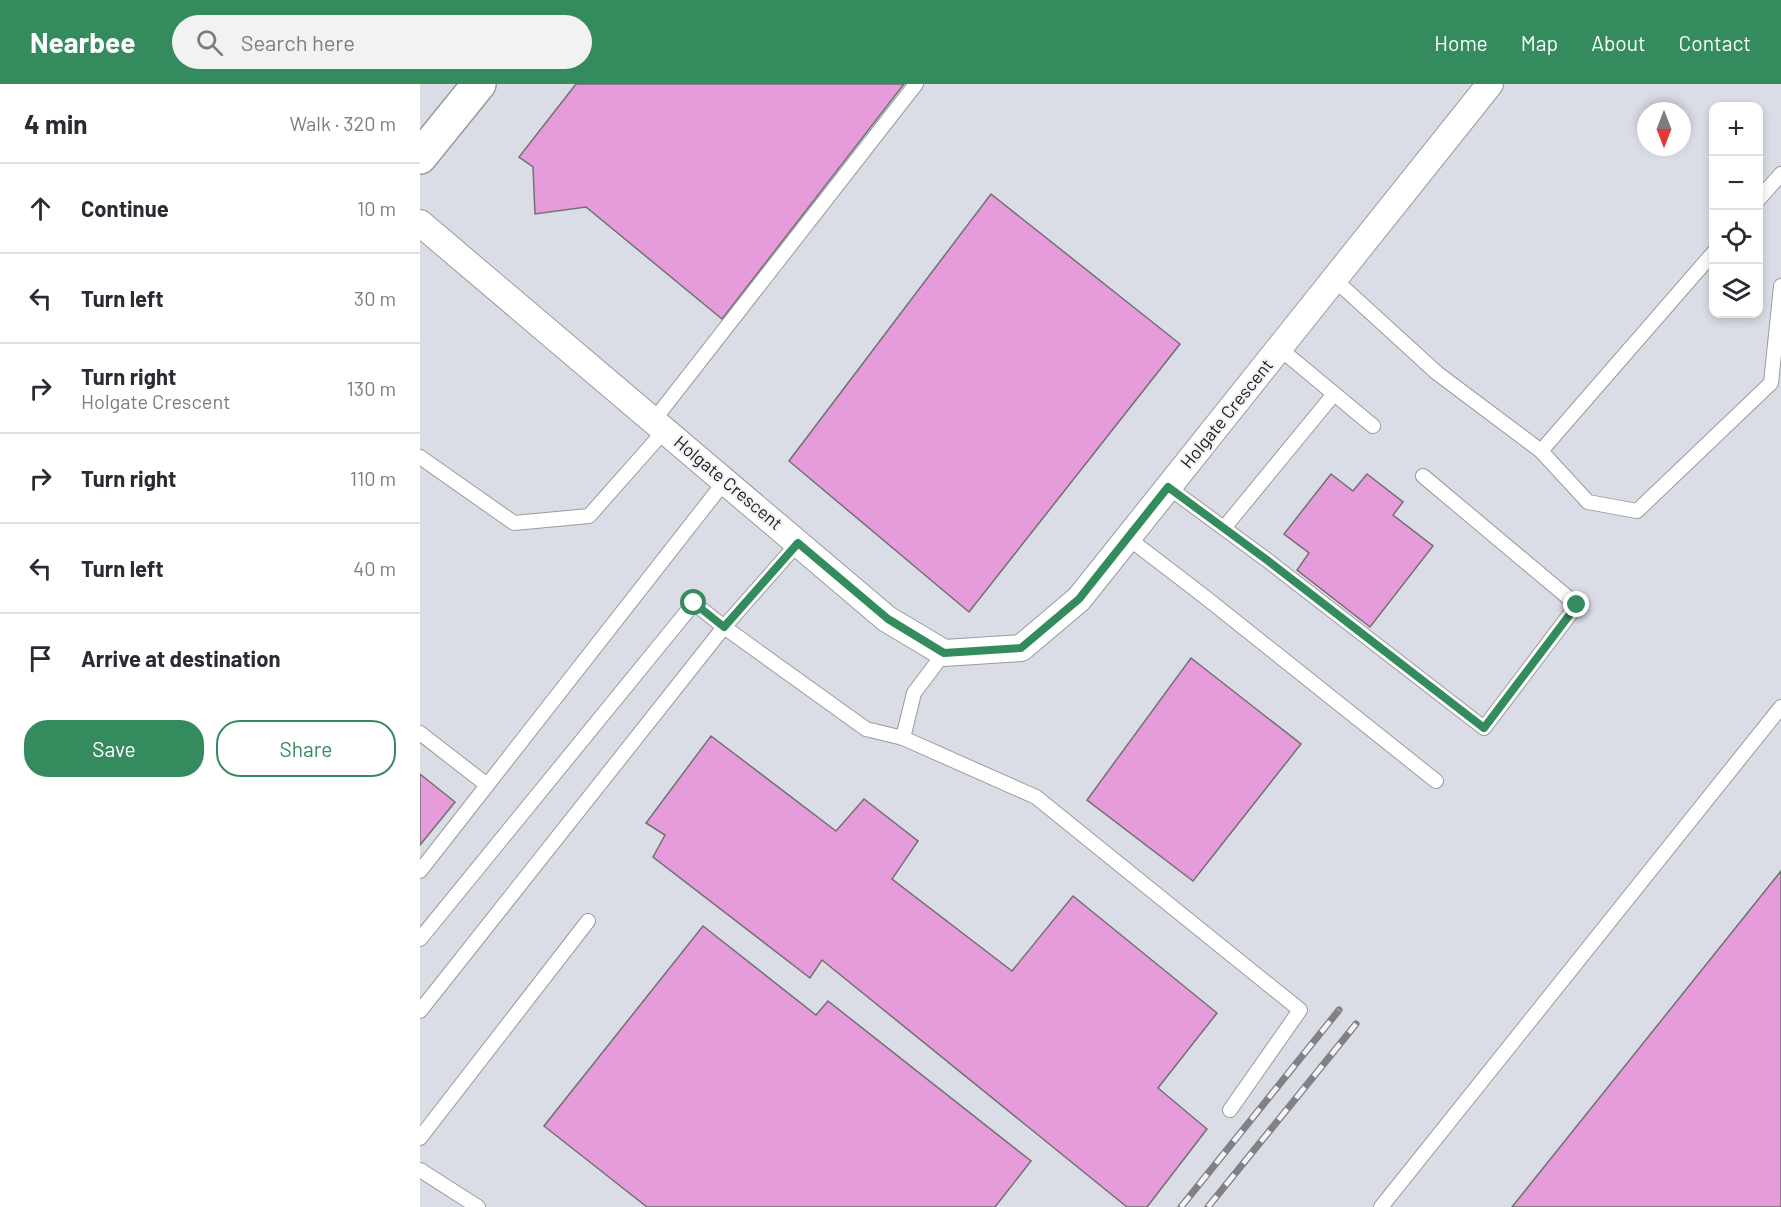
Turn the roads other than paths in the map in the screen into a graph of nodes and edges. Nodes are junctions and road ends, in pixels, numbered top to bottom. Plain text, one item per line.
1 (479, 84) edge
2 (916, 84) edge
3 (1490, 84) edge
4 (420, 157) edge
5 (1781, 174) edge
6 (1763, 194) edge
7 (420, 223) edge
8 (1709, 257) edge
9 (1334, 279) junction
10 (1781, 286) edge
11 (1279, 348) junction
12 (1334, 394) junction
13 (660, 425) junction
14 (1373, 426) dead end
15 (1541, 451) junction
16 (420, 457) edge
17 (1423, 476) dead end
18 (725, 481) junction
19 (1168, 487) junction
20 (1224, 528) junction
21 (1128, 538) junction
22 (798, 543) junction
23 (724, 627) junction
24 (944, 653) junction
25 (1781, 707) edge
26 (420, 734) edge
27 (903, 738) junction
28 (1436, 781) dead end
29 (487, 785) junction
30 (420, 871) edge
31 (588, 921) dead end
32 (420, 939) edge
33 (420, 1011) edge
34 (1230, 1110) dead end
35 (420, 1138) edge
36 (420, 1170) edge
37 (478, 1207) edge
38 (1381, 1207) edge

1 - 4 main road
2 - 13 lane
3 - 9 street, Holgate Crescent
5 - 6 lane
7 - 13 street, Holgate Crescent
8 - 15 lane
9 - 11 street, Holgate Crescent
9 - 15 lane
10 - 15 lane
11 - 12 lane
11 - 19 street, Holgate Crescent
12 - 14 lane
12 - 20 lane
13 - 16 lane
13 - 18 street, Holgate Crescent
17 - 20 lane
18 - 22 street, Holgate Crescent
18 - 29 lane
19 - 20 lane
19 - 21 street, Holgate Crescent
21 - 24 street, Holgate Crescent
21 - 28 lane
22 - 23 lane
22 - 24 street, Holgate Crescent
23 - 27 lane
23 - 32 lane
23 - 33 lane
24 - 27 lane
25 - 38 lane
26 - 29 lane
27 - 34 lane
29 - 30 lane
31 - 35 lane
36 - 37 lane

